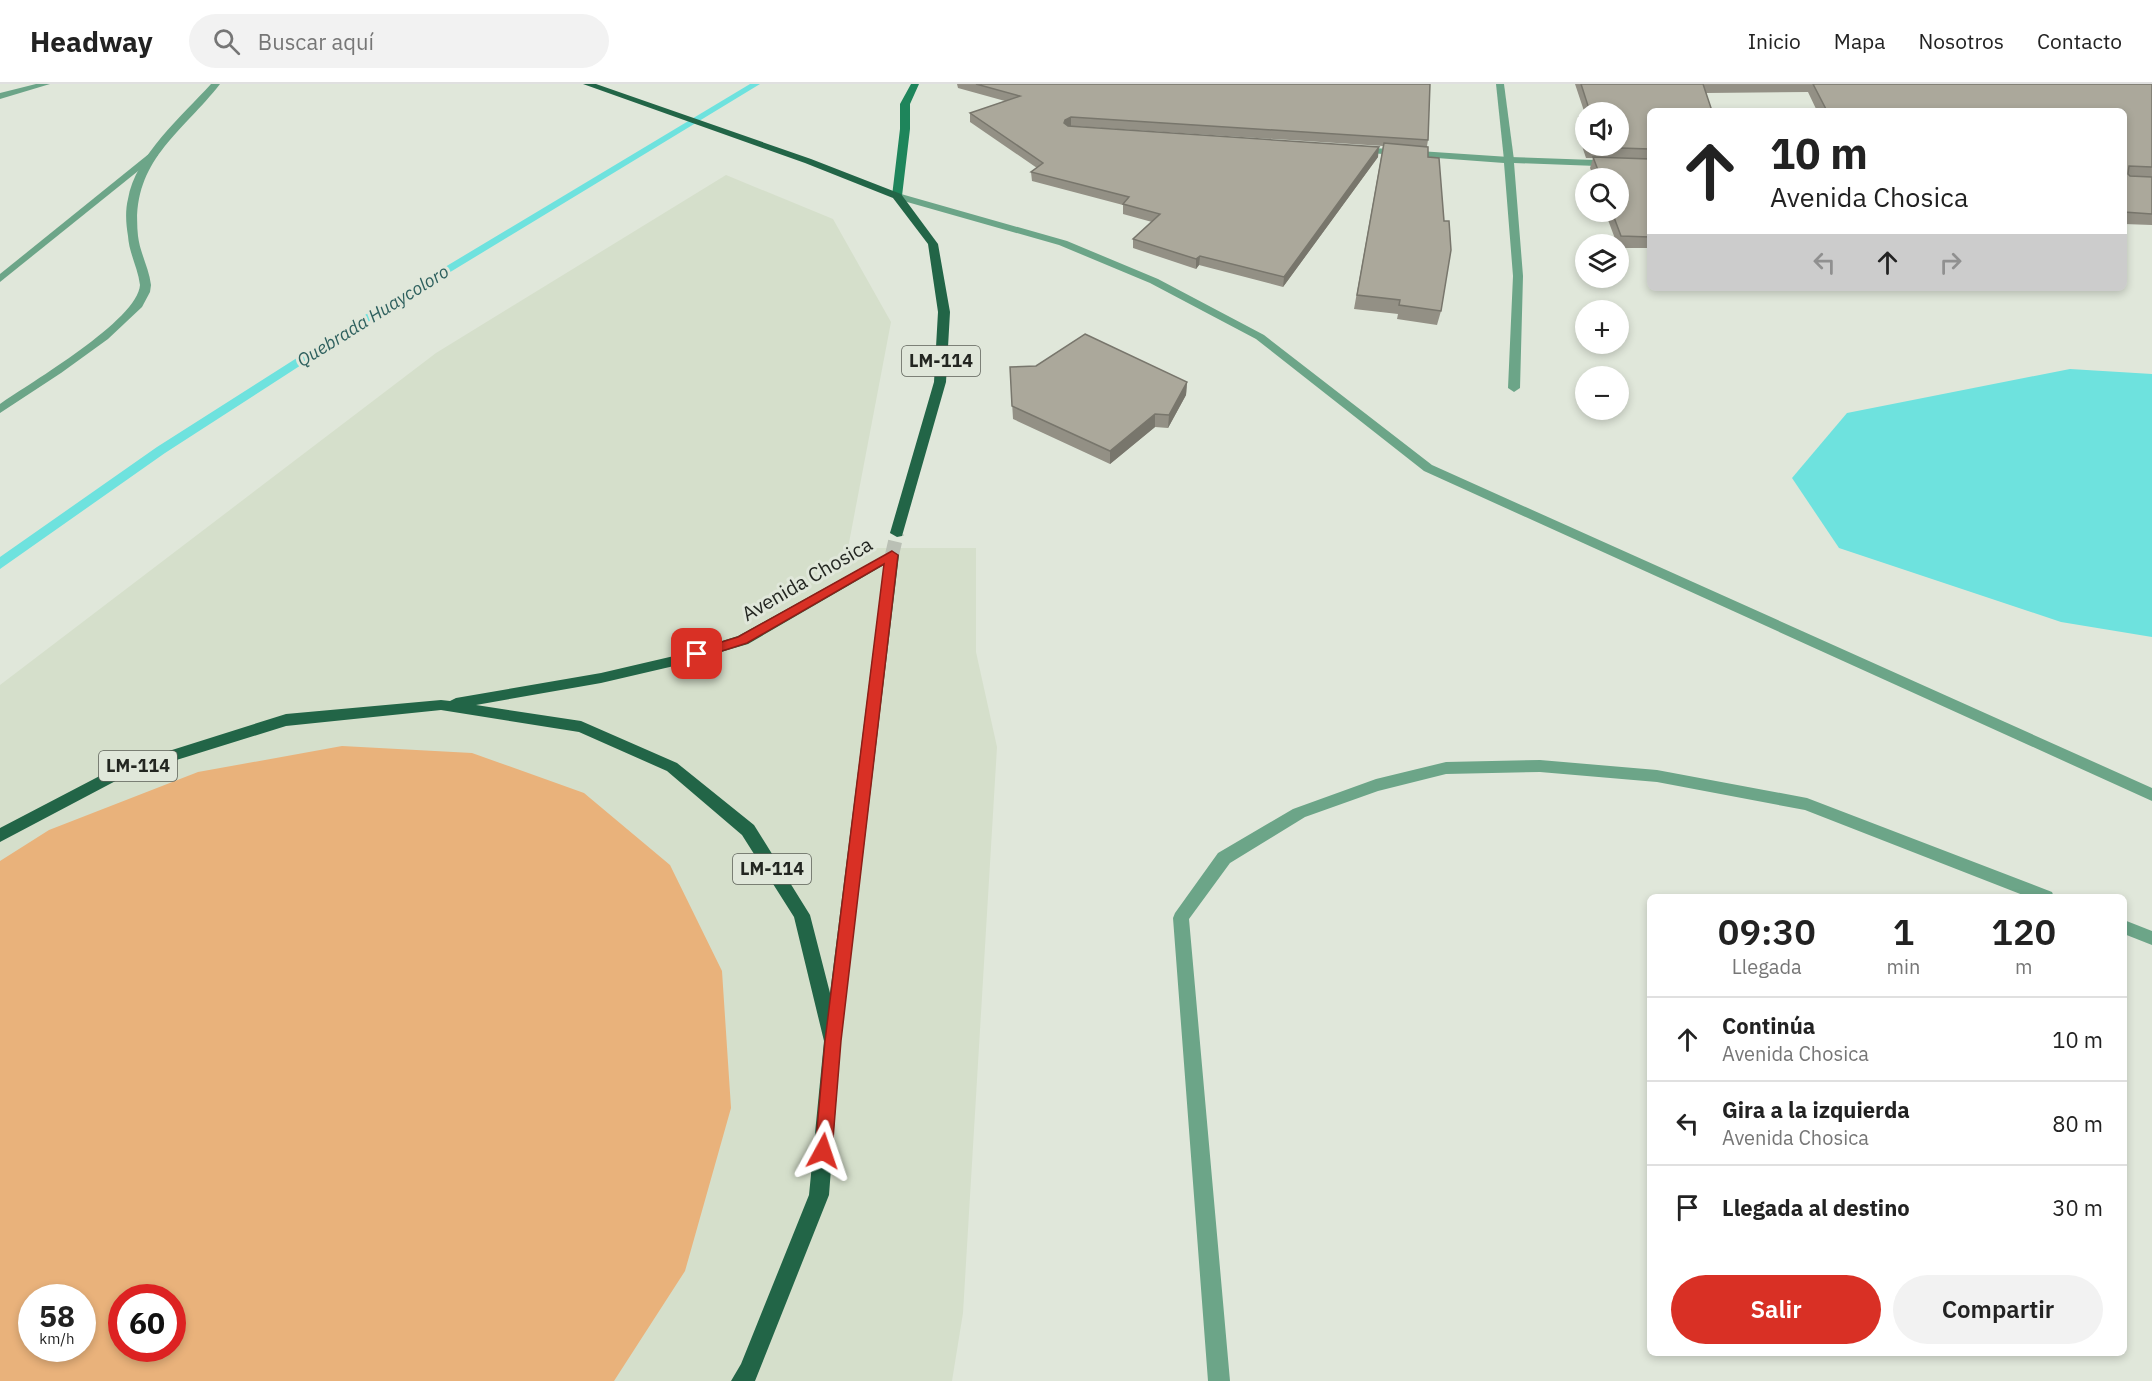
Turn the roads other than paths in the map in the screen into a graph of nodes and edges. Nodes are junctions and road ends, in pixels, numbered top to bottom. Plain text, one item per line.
1 (46, 84) edge
2 (216, 84) edge
3 (587, 84) edge
4 (915, 84) edge
5 (1500, 84) edge
6 (0, 96) edge
7 (1343, 149) edge
8 (153, 155) junction
9 (1509, 160) junction
10 (1647, 165) edge
11 (897, 196) junction
12 (0, 279) edge
13 (1514, 388) dead end
14 (0, 409) edge
15 (897, 533) tunnel mouth
16 (441, 705) junction
17 (2152, 795) edge
18 (0, 836) edge
19 (2038, 894) edge
20 (2127, 928) edge
21 (2152, 938) edge
22 (833, 1041) junction
23 (742, 1381) edge
24 (1219, 1381) edge

1 - 6 street
2 - 8 street
3 - 11 main road
4 - 11 main road
5 - 9 street
7 - 9 street
8 - 12 street
8 - 14 street
9 - 10 street
9 - 13 street
11 - 15 main road, Avenida Chosica / LM-114
11 - 17 street
16 - 18 main road, LM-114
16 - 22 main road, LM-114
16 - 22 main road, Avenida Chosica / LM-114
19 - 24 street
20 - 21 street
22 - 23 main road, LM-114

